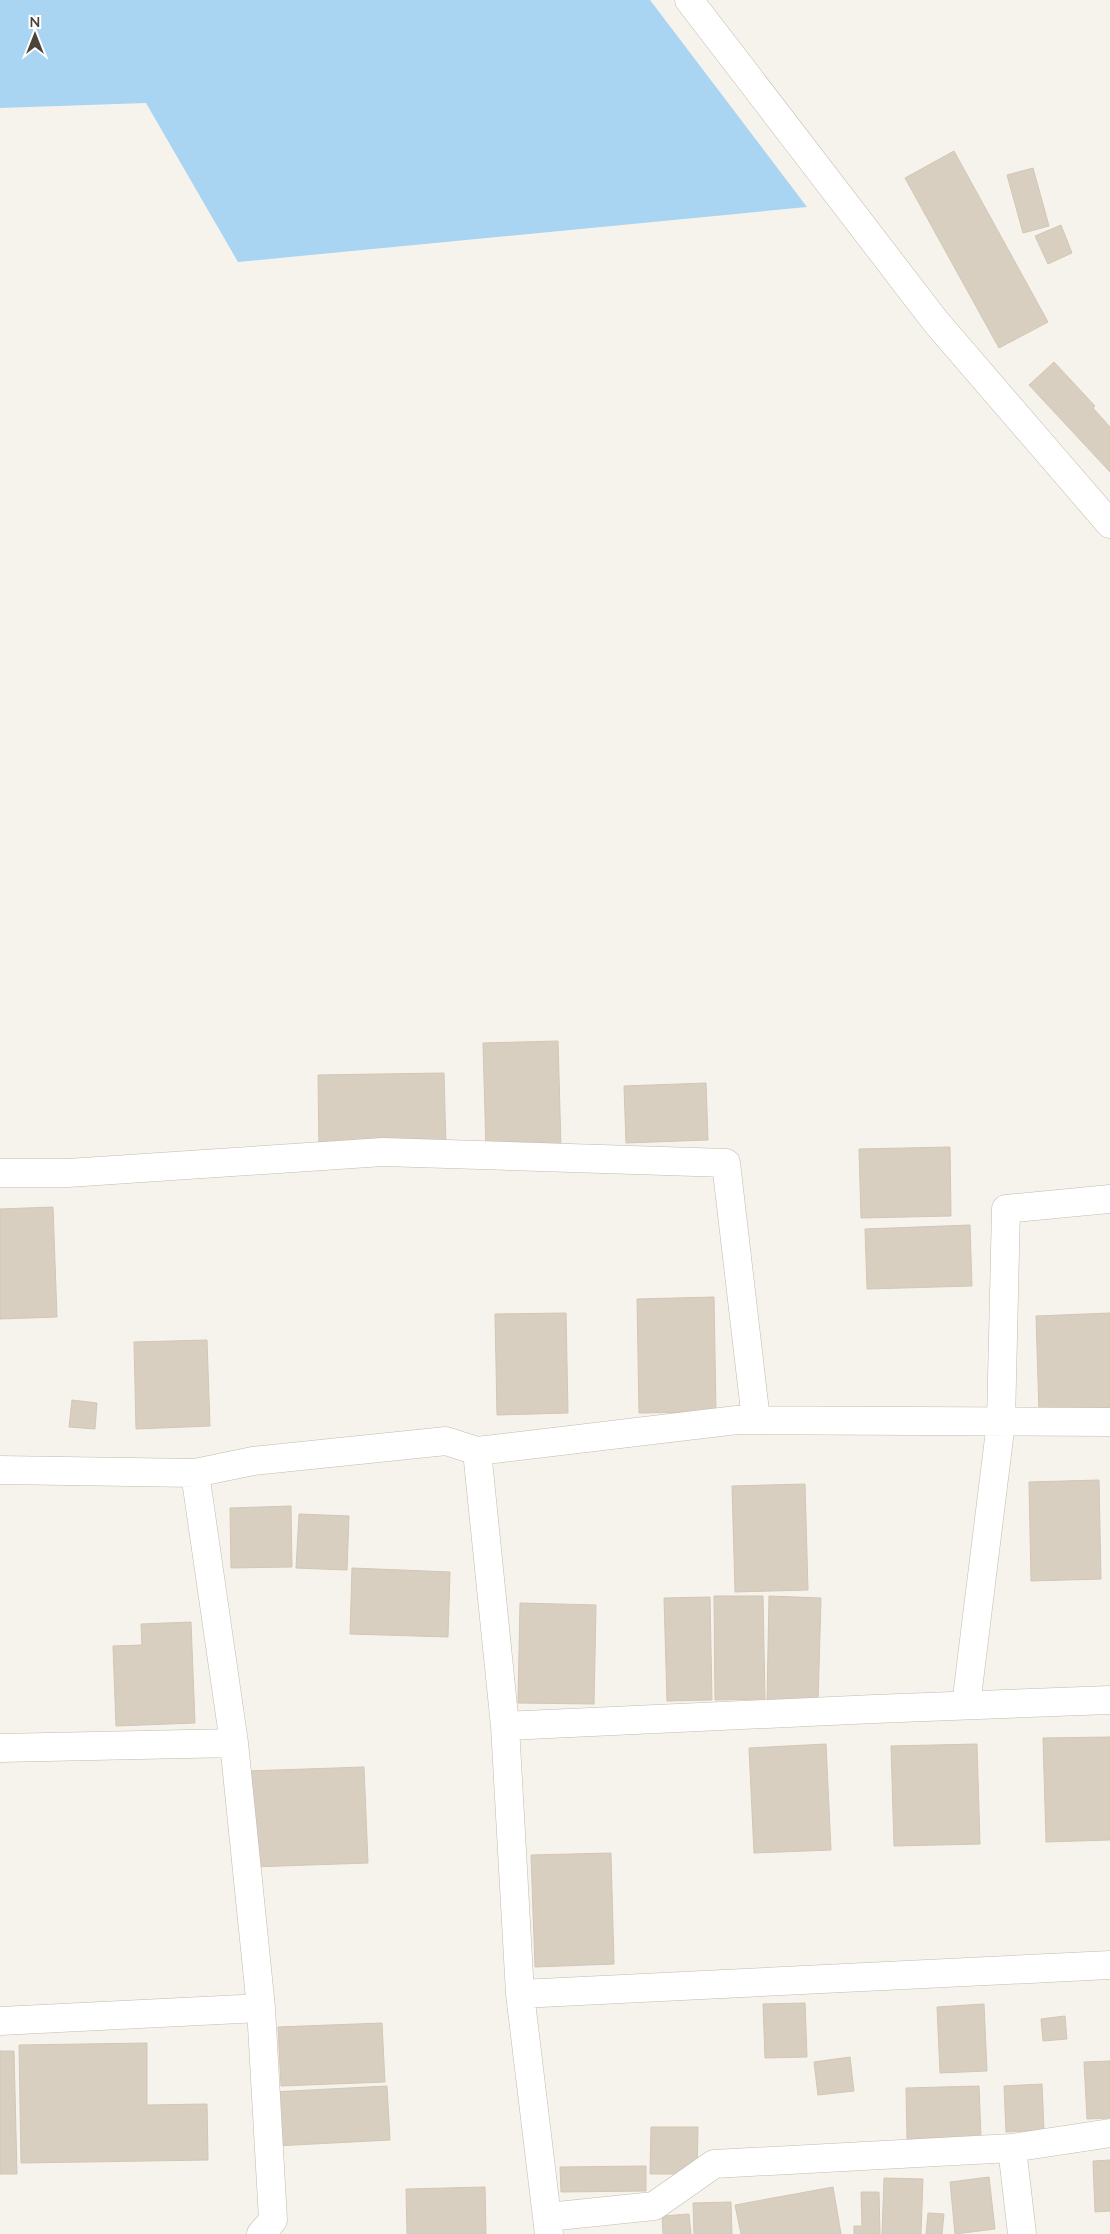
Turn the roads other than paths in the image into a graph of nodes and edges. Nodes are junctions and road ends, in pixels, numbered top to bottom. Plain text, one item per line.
1 (689, 0) edge
2 (1110, 524) edge
3 (0, 1173) edge
4 (1110, 1200) edge
5 (756, 1420) junction
6 (1001, 1422) junction
7 (1110, 1422) edge
8 (477, 1451) junction
9 (0, 1470) edge
10 (195, 1473) junction
11 (1110, 1700) edge
12 (966, 1705) junction
13 (505, 1726) junction
14 (234, 1743) junction
15 (0, 1748) edge
16 (1110, 1966) edge
17 (520, 1994) junction
18 (261, 2008) junction
19 (0, 2021) edge
20 (1110, 2133) edge
21 (1012, 2148) junction
22 (548, 2226) edge
23 (260, 2234) edge
24 (1022, 2234) edge

1 - 2 street
3 - 5 street
4 - 6 street
5 - 6 street
5 - 8 street
6 - 7 street
6 - 12 street
8 - 10 street
8 - 13 street
9 - 10 street
10 - 14 street
11 - 12 street
12 - 13 street
13 - 17 street
14 - 15 street
14 - 18 street
16 - 17 street
17 - 22 street
18 - 19 street
18 - 23 street
20 - 21 street
21 - 22 street
21 - 24 street

